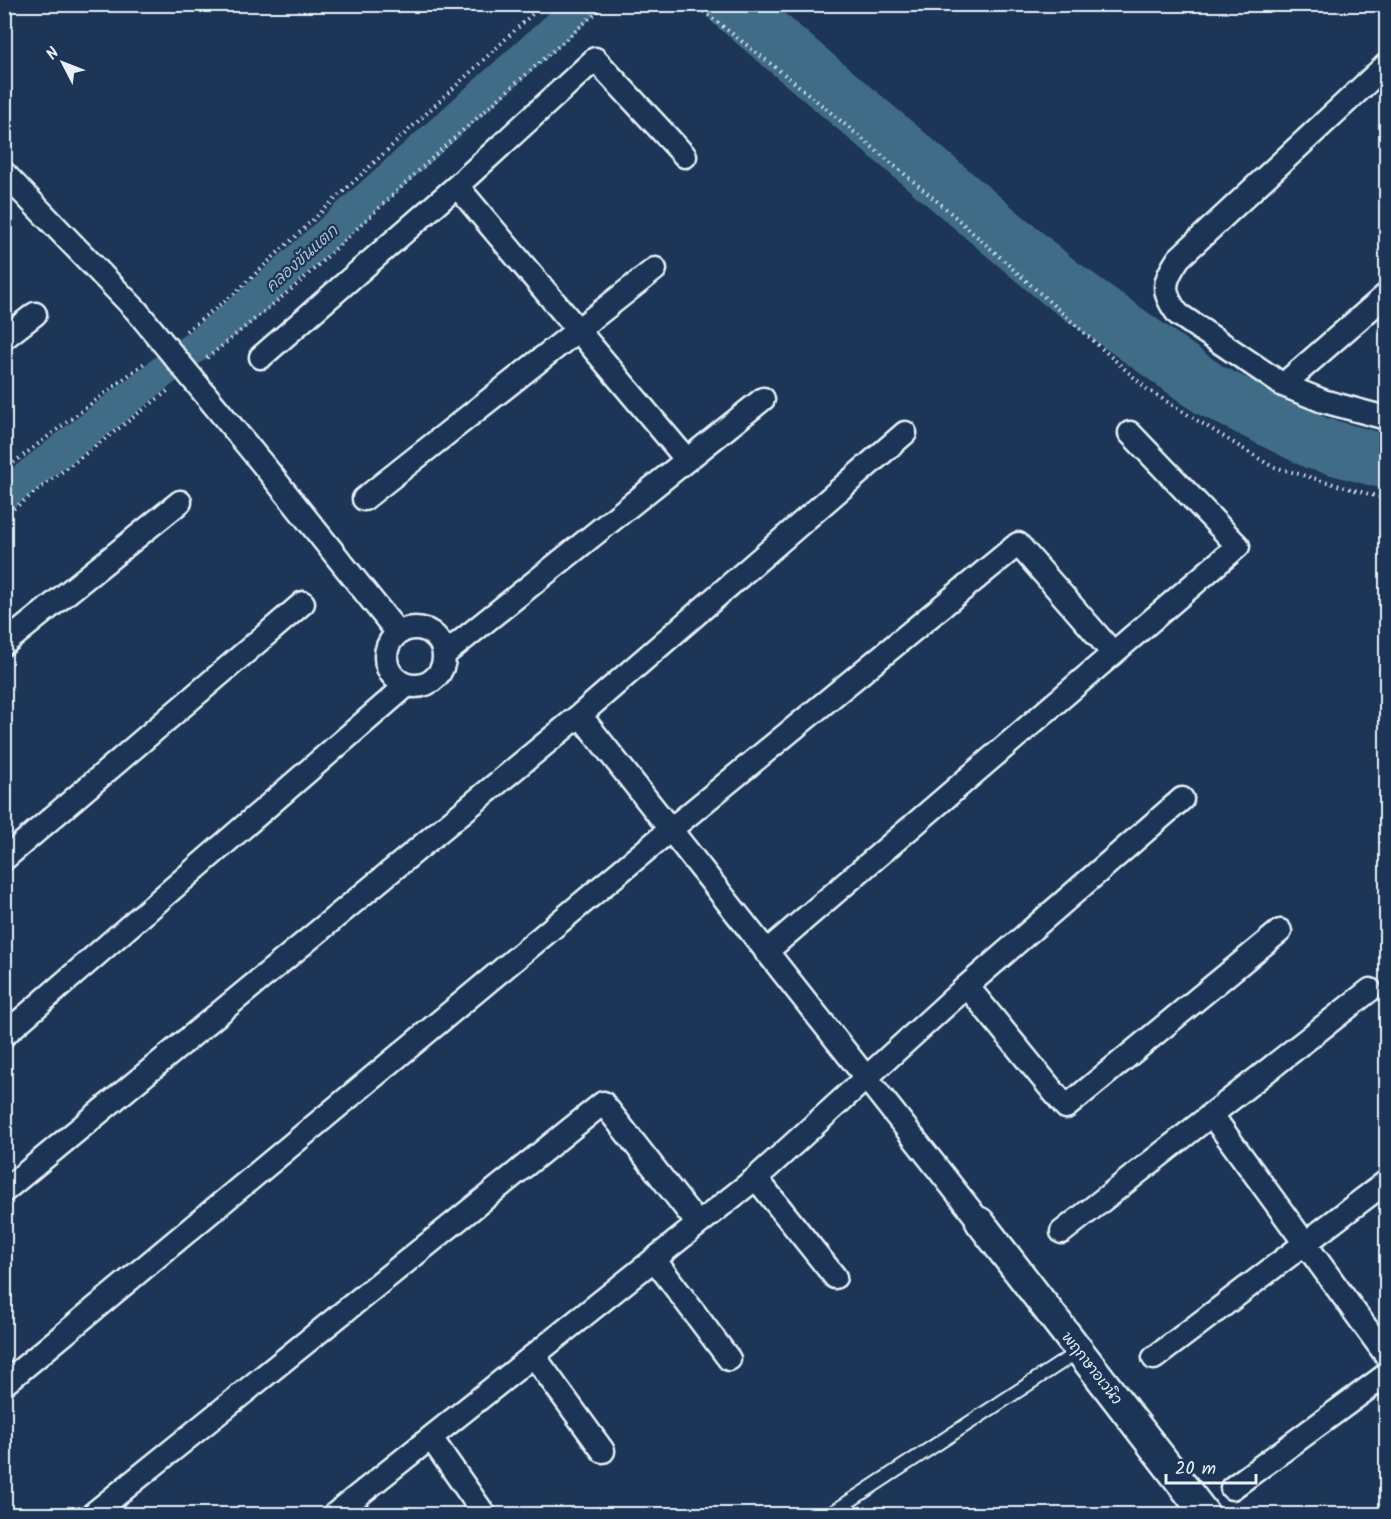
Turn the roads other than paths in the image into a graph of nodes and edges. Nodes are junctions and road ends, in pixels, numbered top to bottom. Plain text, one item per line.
1 (1386, 65) edge
2 (685, 156) dead end
3 (4, 173) edge
4 (457, 186) junction
5 (655, 269) dead end
6 (1386, 295) edge
7 (34, 314) dead end
8 (578, 330) junction
9 (4, 338) edge
10 (261, 357) dead end
11 (1283, 385) junction
12 (763, 399) dead end
13 (1386, 418) edge
14 (1130, 433) dead end
15 (905, 434) dead end
16 (687, 460) junction
17 (364, 499) dead end
18 (180, 502) dead end
19 (303, 603) dead end
20 (398, 633) junction
21 (4, 644) edge
22 (1113, 653) junction
23 (444, 654) junction
24 (406, 686) junction
25 (580, 716) junction
26 (1182, 799) dead end
27 (670, 830) junction
28 (4, 859) edge
29 (1280, 932) dead end
30 (766, 952) junction
31 (967, 986) junction
32 (1370, 990) dead end
33 (6, 1031) edge
34 (866, 1078) junction
35 (1211, 1114) junction
36 (756, 1178) junction
37 (1386, 1182) edge
38 (4, 1191) edge
39 (980, 1222) joint
40 (698, 1224) junction
41 (1062, 1232) dead end
42 (1306, 1244) junction
43 (654, 1259) junction
44 (835, 1277) dead end
45 (1079, 1351) junction
46 (1386, 1355) edge
47 (534, 1356) junction
48 (1154, 1358) dead end
49 (729, 1359) dead end
50 (1386, 1375) edge
51 (4, 1384) edge
52 (431, 1438) junction
53 (603, 1451) dead end
54 (1232, 1488) dead end
55 (93, 1515) edge
56 (336, 1515) edge
57 (484, 1515) edge
58 (831, 1515) edge
59 (1205, 1515) edge

1 - 11 street
2 - 4 street
3 - 20 street, bridge
4 - 8 street
4 - 10 street
5 - 8 street
6 - 11 street
7 - 9 street
8 - 16 street
8 - 17 street
11 - 13 street
12 - 16 street
14 - 22 street
15 - 25 street
16 - 23 street
18 - 21 street
19 - 28 street
20 - 23 street
20 - 24 street
22 - 27 street
22 - 30 street
23 - 24 street
24 - 33 street
25 - 27 street
25 - 38 street
26 - 31 street
27 - 30 street
27 - 51 street
29 - 31 street
30 - 34 street
31 - 34 street
32 - 35 street
34 - 36 street
34 - 39 street
35 - 41 street
35 - 42 street
36 - 40 street
36 - 44 street
37 - 42 street
39 - 45 street, พฤกษาอเวนิว
40 - 43 street
40 - 55 street
42 - 46 street
42 - 48 street
43 - 47 street
43 - 49 street
45 - 58 lane
45 - 59 street, พฤกษาอเวนิว
47 - 52 street
47 - 53 street
50 - 54 street
52 - 56 street
52 - 57 street

